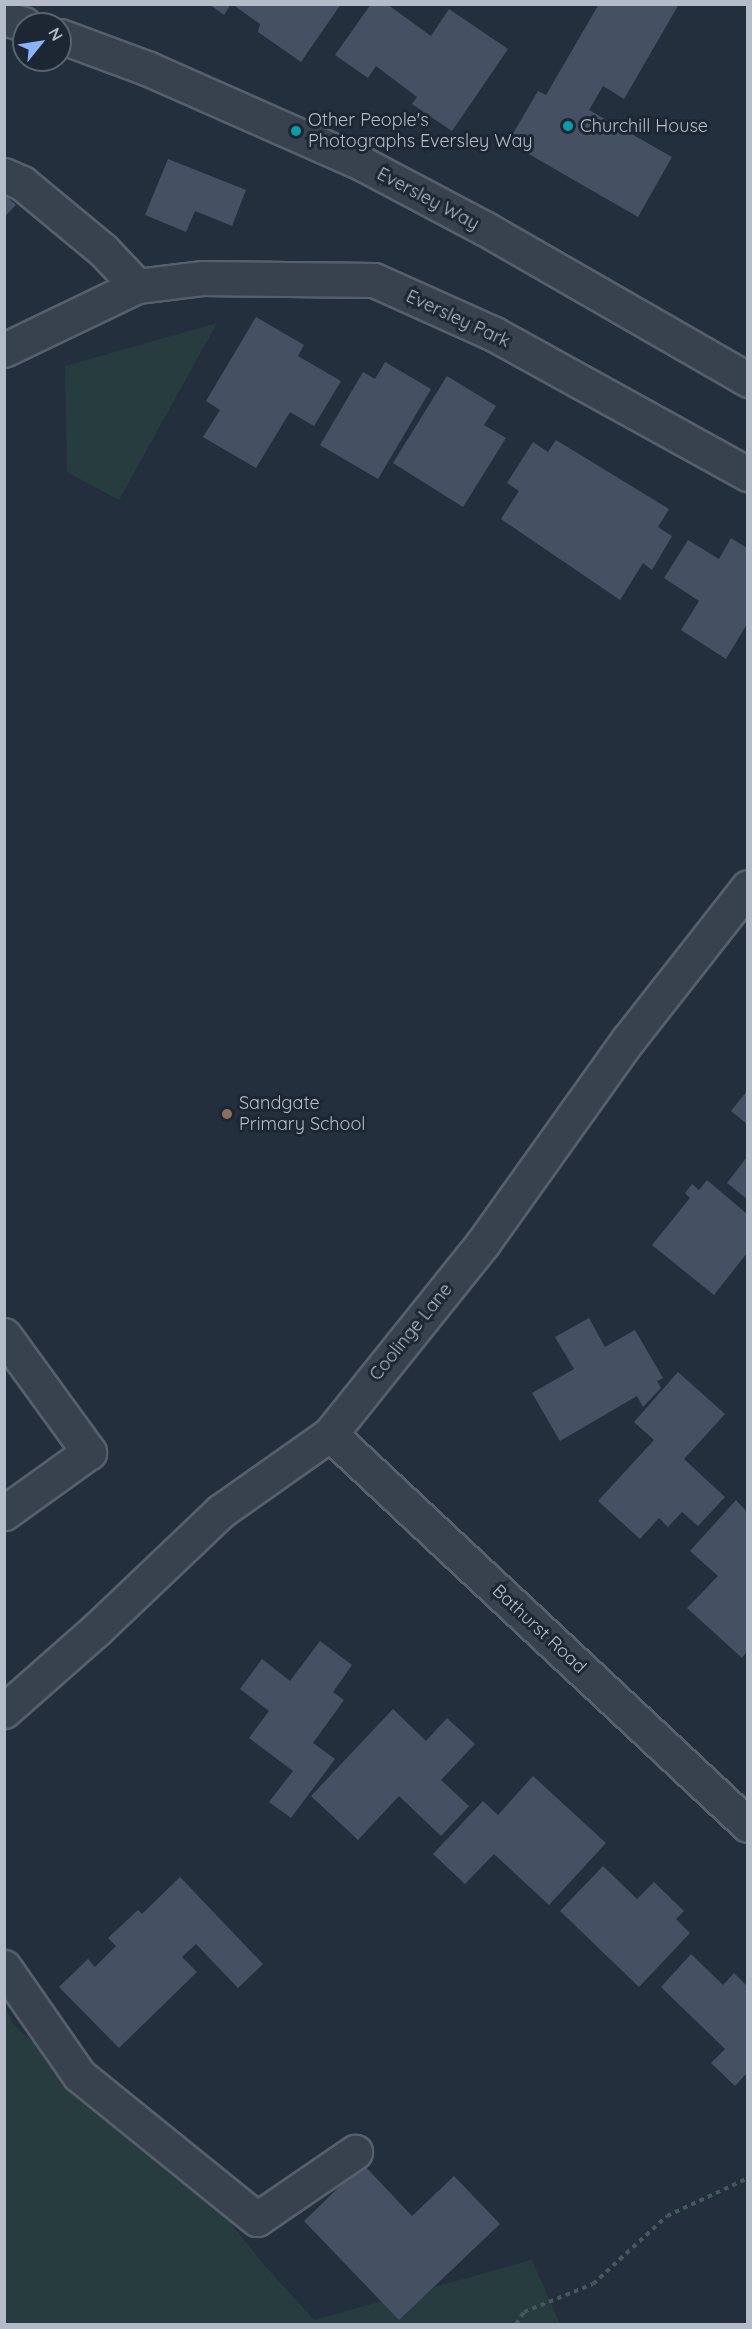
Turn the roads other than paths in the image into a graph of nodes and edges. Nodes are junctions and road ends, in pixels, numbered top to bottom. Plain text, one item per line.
1 (72, 40) edge
2 (4, 175) edge
3 (137, 286) junction
4 (4, 350) edge
5 (747, 380) edge
6 (747, 474) edge
7 (747, 887) edge
8 (4, 1335) edge
9 (330, 1434) junction
10 (4, 1513) edge
11 (4, 1711) edge
12 (747, 1825) edge
13 (4, 1967) edge
14 (355, 2152) dead end

1 - 5 street, Eversley Way
2 - 3 street
3 - 4 street, Eversley Park
3 - 6 street, Eversley Park
7 - 9 street, Coolinge Lane
8 - 10 street
9 - 11 street, Coolinge Lane
9 - 12 street, Bathurst Road
13 - 14 street

